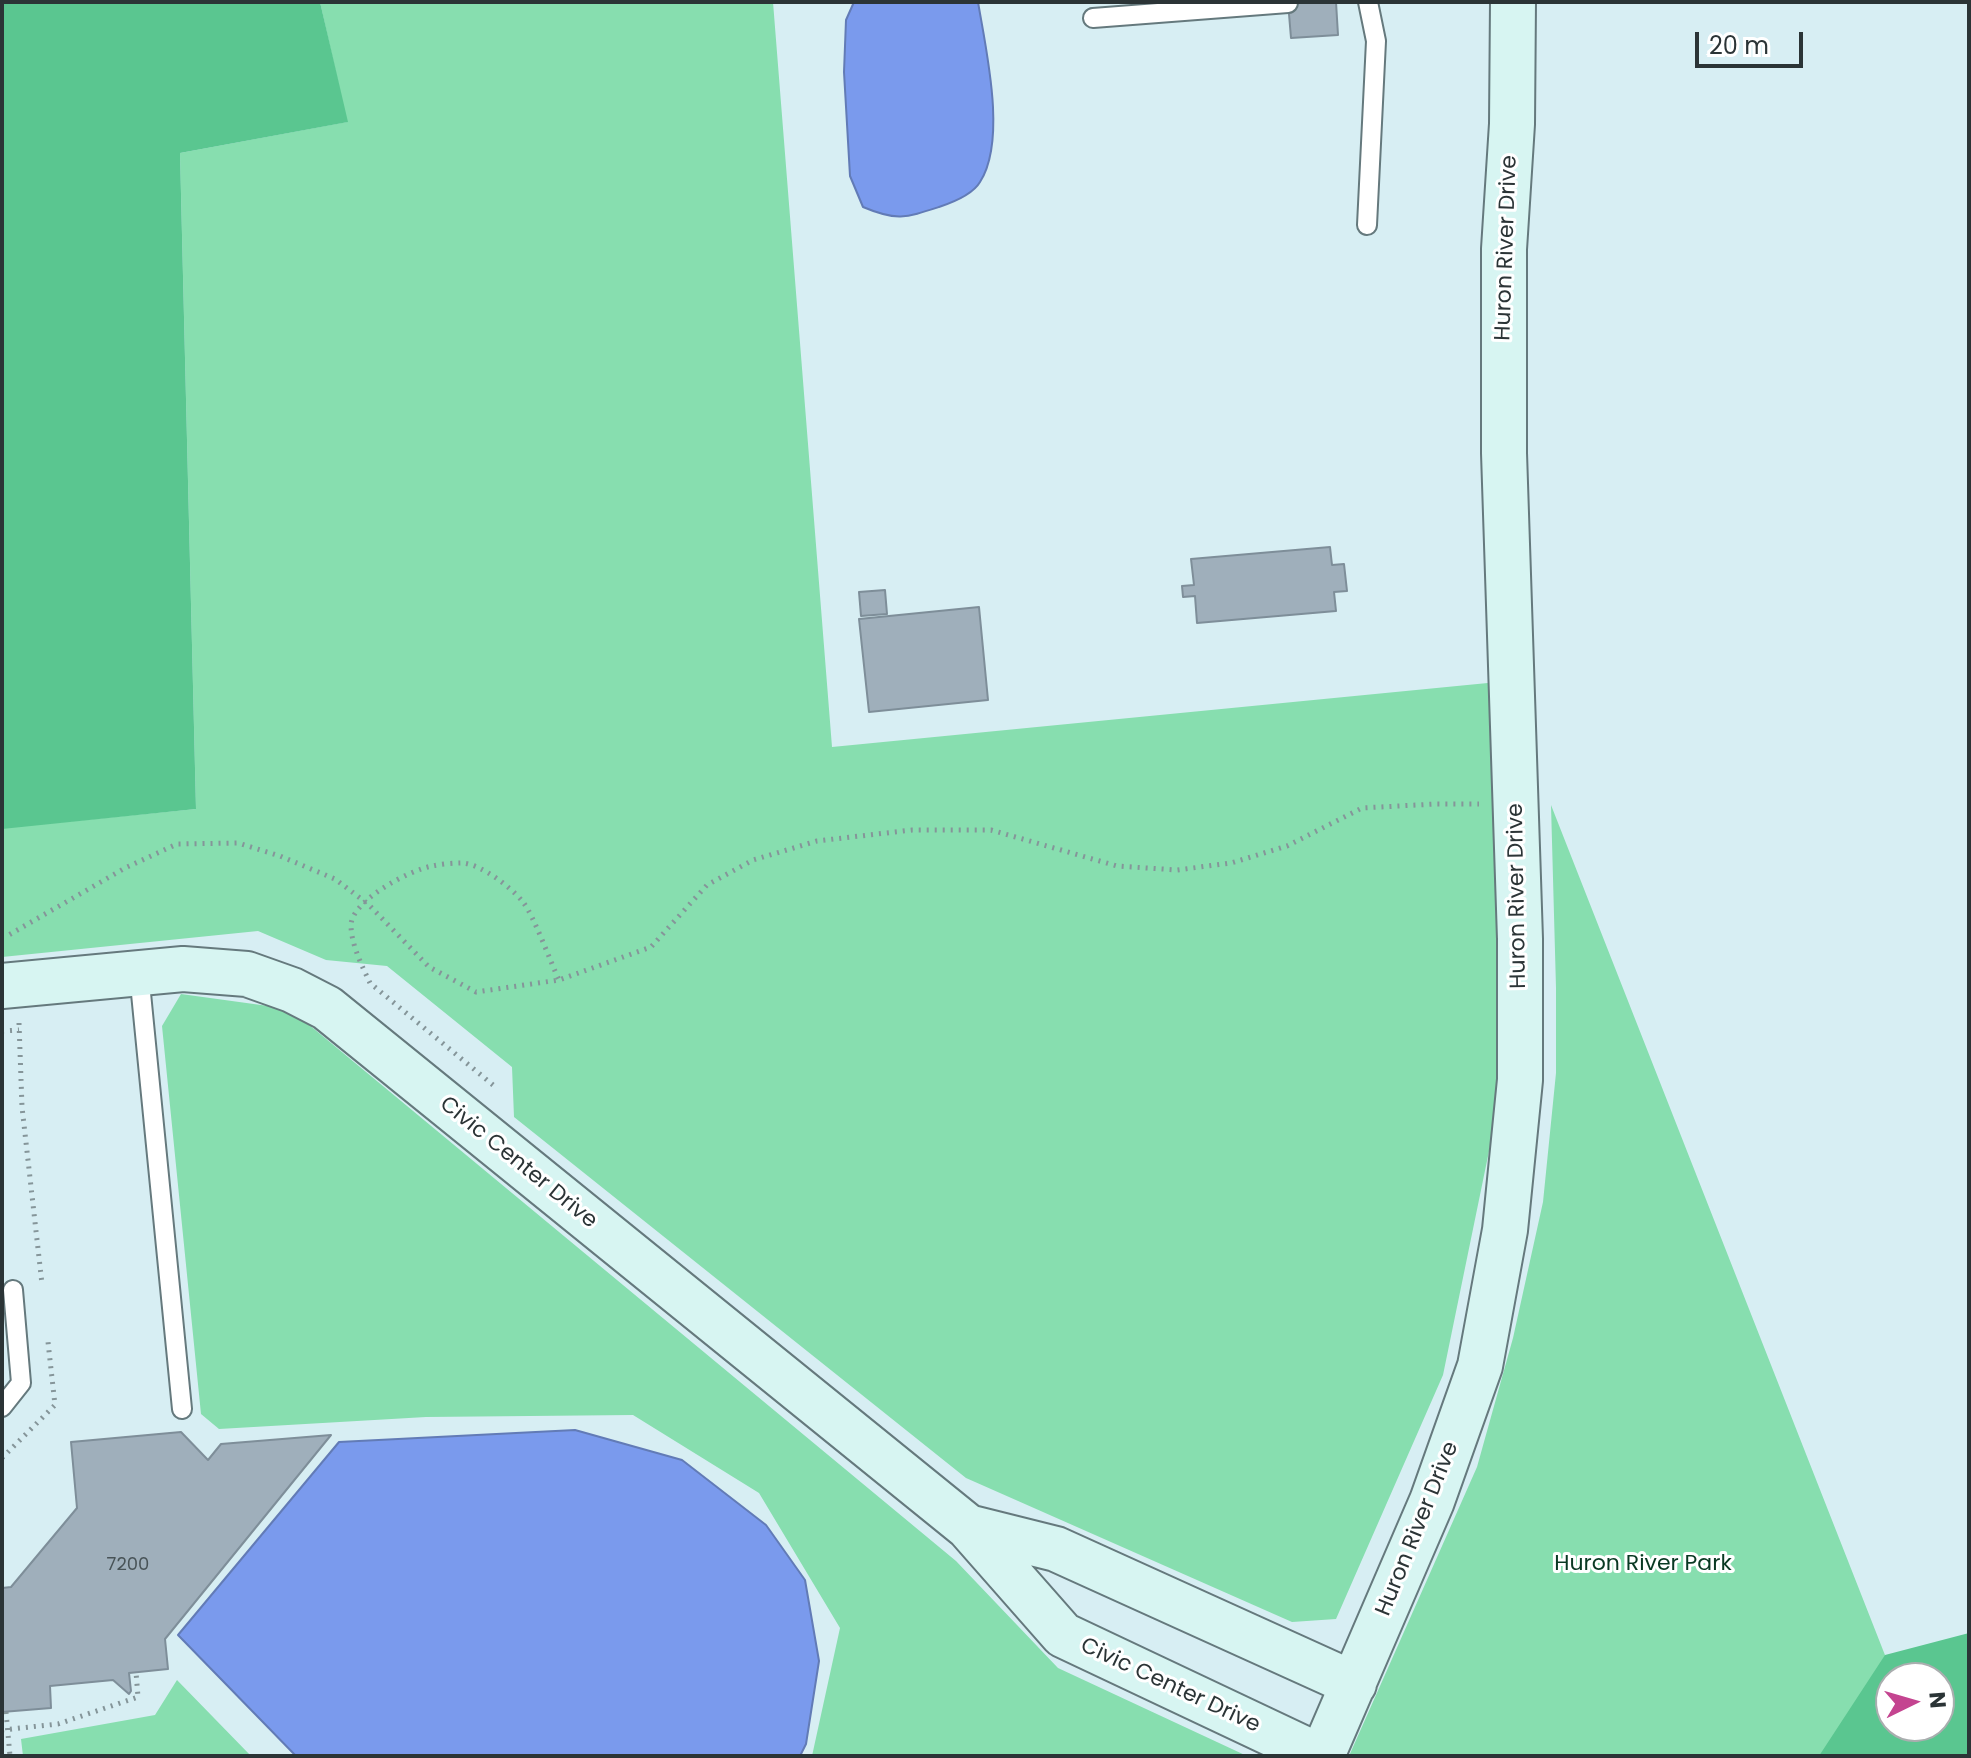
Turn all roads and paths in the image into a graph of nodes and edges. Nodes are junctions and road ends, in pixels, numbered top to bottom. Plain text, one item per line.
1 (1368, 2) edge
2 (1513, 2) edge
3 (1288, 3) edge
4 (1093, 18) dead end
5 (1367, 225) dead end
6 (1516, 805) junction
7 (365, 902) junction
8 (5, 936) edge
9 (139, 973) junction
10 (559, 980) junction
11 (7, 986) edge
12 (19, 1030) junction
13 (2, 1031) edge
14 (493, 1085) dead end
15 (13, 1290) dead end
16 (43, 1295) dead end
17 (46, 1327) dead end
18 (2, 1407) edge
19 (182, 1409) dead end
20 (2, 1458) edge
21 (968, 1527) junction
22 (136, 1672) dead end
23 (1354, 1684) junction
24 (6, 1712) dead end
25 (4, 1732) edge
26 (10, 1756) edge
27 (1321, 1756) edge

1 - 5 lane
2 - 6 street, Huron River Drive
3 - 4 lane
6 - 10 path
6 - 23 street, Huron River Drive
7 - 8 path
7 - 10 path
7 - 10 path
7 - 14 path
8 - 11 path
9 - 11 street, Civic Center Drive
9 - 19 lane
9 - 21 street, Civic Center Drive
11 - 12 path
12 - 13 path
12 - 16 path
15 - 18 lane
17 - 20 path
21 - 23 street, Civic Center Drive
21 - 27 street, Civic Center Drive
22 - 25 path
23 - 27 street, Huron River Drive
24 - 25 path
25 - 26 path

